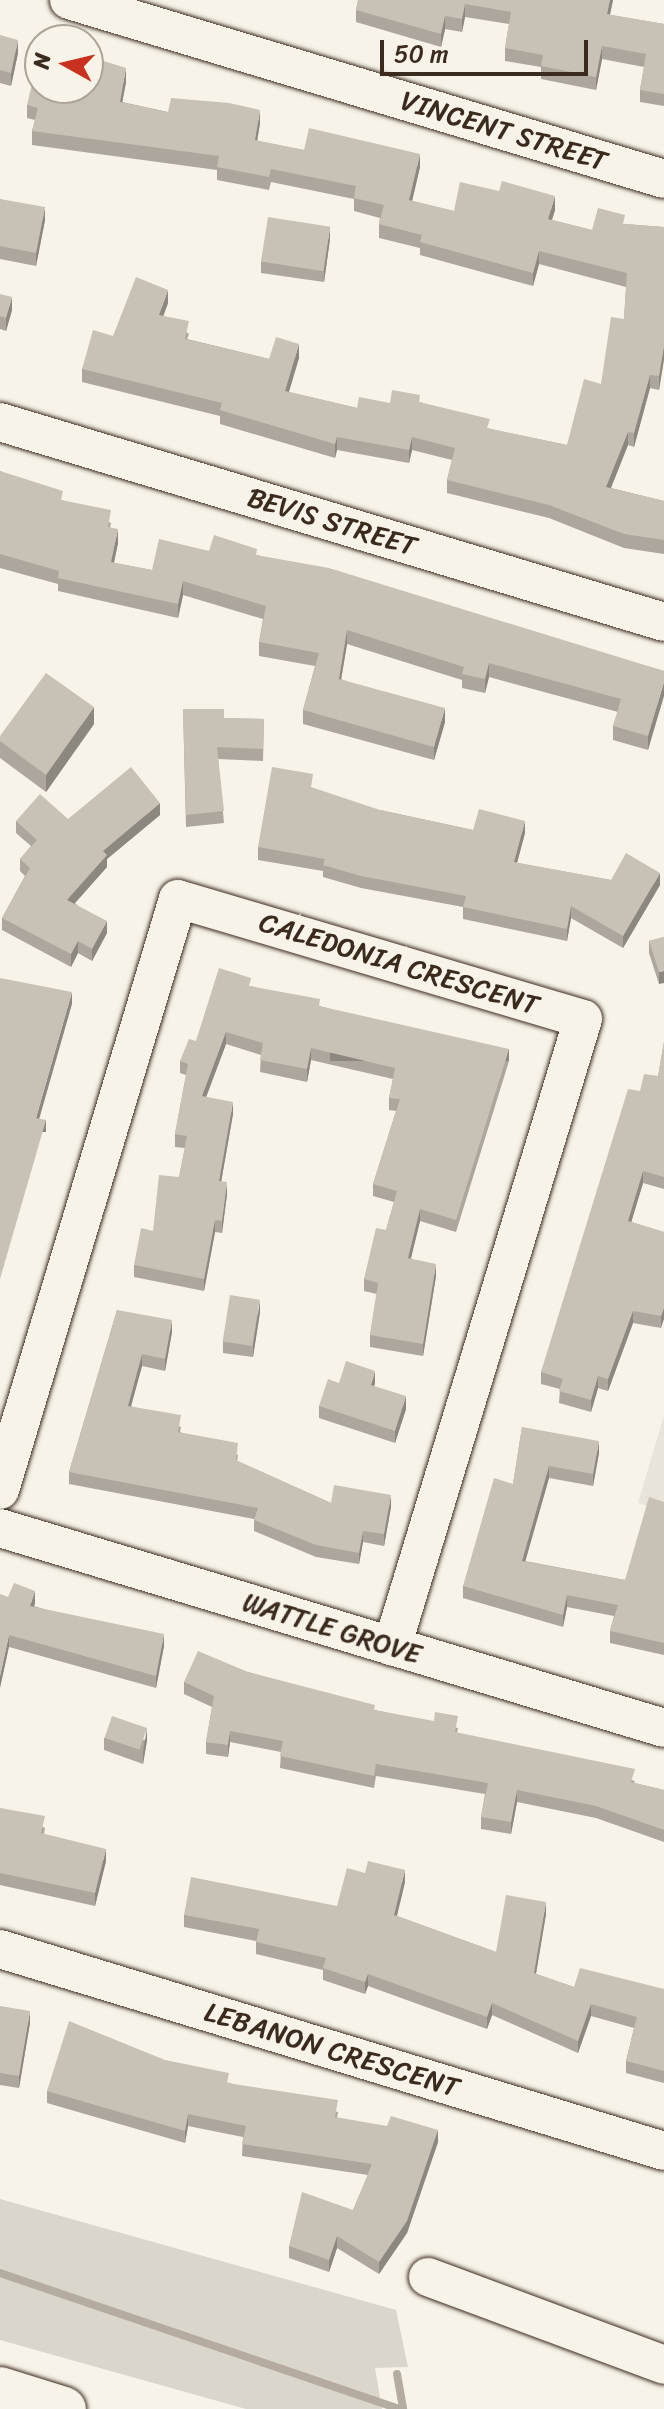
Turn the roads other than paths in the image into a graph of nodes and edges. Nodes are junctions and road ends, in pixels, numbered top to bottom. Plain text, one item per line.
1 (69, 0) edge
2 (664, 179) edge
3 (0, 422) edge
4 (664, 622) edge
5 (0, 1490) edge
6 (0, 1528) edge
7 (392, 1647) junction
8 (664, 1728) edge
9 (0, 1949) edge
10 (664, 2151) edge
11 (428, 2277) dead end
12 (664, 2365) edge
13 (0, 2389) edge
14 (64, 2409) edge

1 - 2 street, VINCENT STREET
3 - 4 street, BEVIS STREET
5 - 7 street, CALEDONIA CRESCENT
6 - 7 street, WATTLE GROVE
7 - 8 street, WATTLE GROVE
9 - 10 street, LEBANON CRESCENT
11 - 12 street
13 - 14 highway

